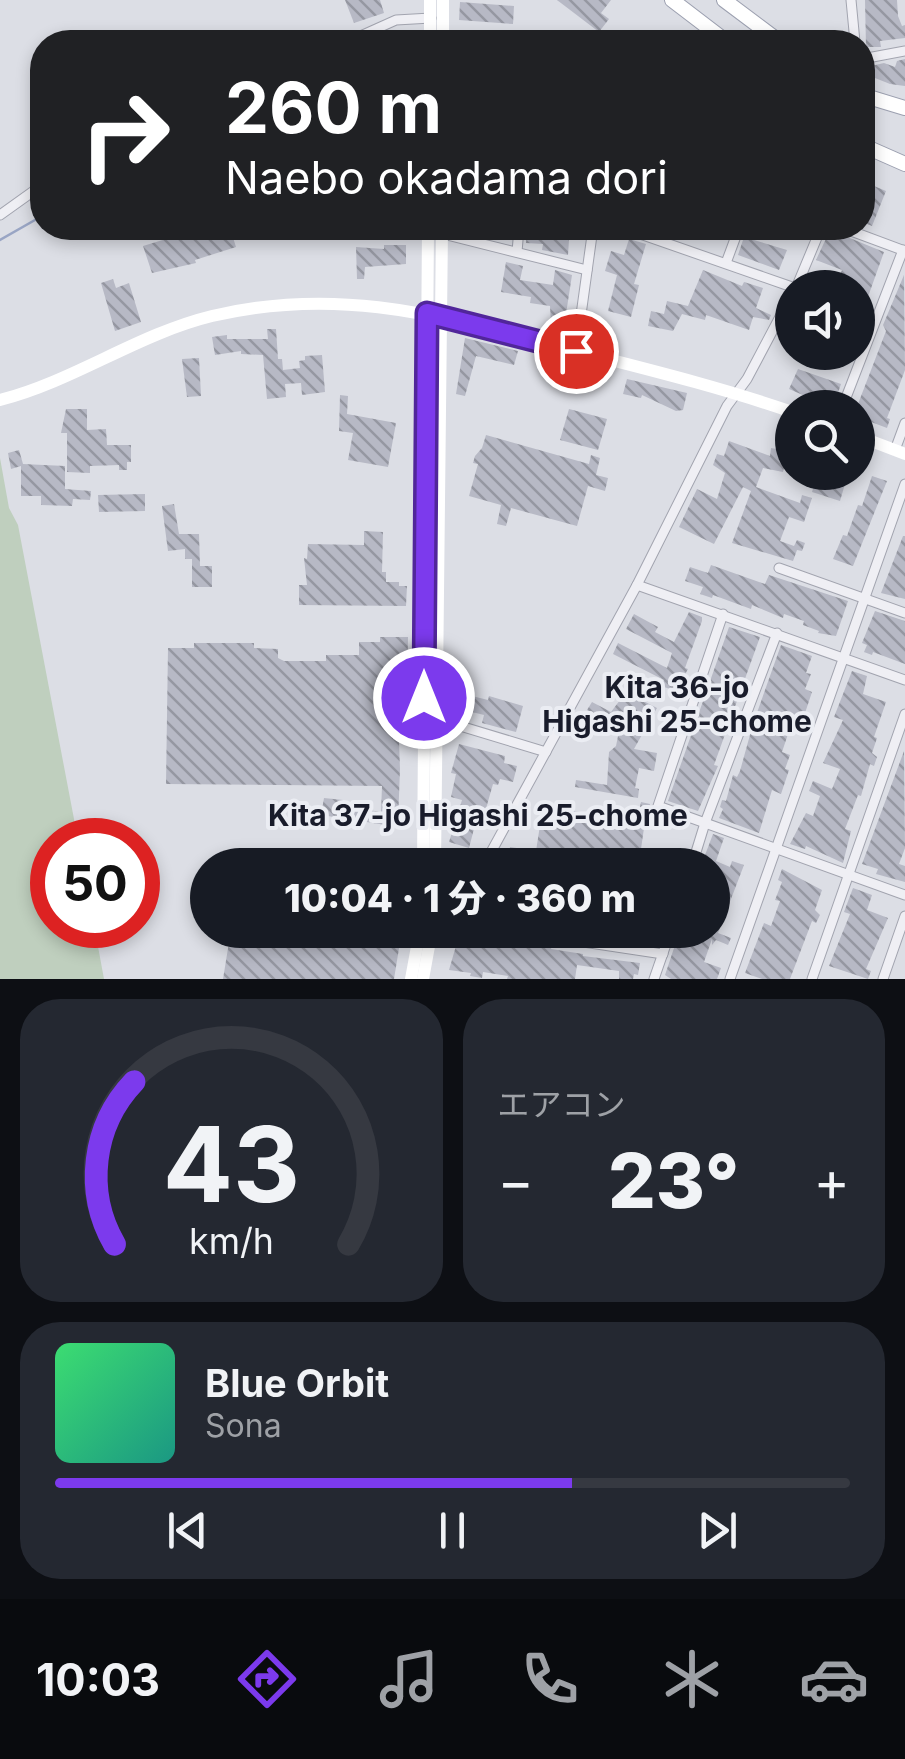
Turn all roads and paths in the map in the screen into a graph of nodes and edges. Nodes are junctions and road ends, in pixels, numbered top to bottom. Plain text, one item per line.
1 (430, 0) edge
2 (443, 0) edge
3 (672, 0) edge
4 (724, 0) edge
5 (851, 0) edge
6 (437, 20) junction
7 (374, 30) edge
8 (434, 30) edge
9 (440, 30) edge
10 (712, 30) edge
11 (764, 30) edge
12 (854, 30) edge
13 (905, 51) edge
14 (875, 57) edge
15 (875, 99) edge
16 (905, 108) edge
17 (875, 150) edge
18 (905, 164) edge
19 (30, 194) edge
20 (0, 215) edge
21 (434, 240) edge
22 (436, 240) edge
23 (472, 240) edge
24 (518, 240) edge
25 (591, 240) edge
26 (658, 240) edge
27 (735, 240) edge
28 (816, 240) edge
29 (875, 240) edge
30 (904, 251) edge
31 (517, 252) junction
32 (726, 263) junction
33 (587, 270) junction
34 (803, 270) edge
35 (775, 282) edge
36 (427, 313) junction
37 (443, 317) junction
38 (775, 327) edge
39 (576, 351) junction
40 (849, 390) edge
41 (736, 393) junction
42 (0, 400) edge
43 (775, 406) edge
44 (905, 423) edge
45 (875, 442) edge
46 (900, 452) edge
47 (905, 484) edge
48 (779, 568) dead end
49 (638, 584) junction
50 (865, 598) junction
51 (905, 613) edge
52 (723, 614) junction
53 (777, 633) junction
54 (844, 658) junction
55 (905, 680) edge
56 (905, 714) edge
57 (437, 719) junction
58 (546, 752) junction
59 (705, 823) junction
60 (422, 848) edge
61 (435, 848) edge
62 (493, 848) edge
63 (697, 848) edge
64 (776, 850) junction
65 (848, 875) junction
66 (905, 896) edge
67 (905, 916) edge
68 (426, 948) edge
69 (627, 948) edge
70 (665, 948) edge
71 (663, 954) junction
72 (420, 979) edge
73 (654, 979) edge
74 (730, 979) edge
75 (812, 979) edge
76 (882, 979) edge

1 - 6 main road
2 - 6 main road
3 - 10 main road
4 - 11 main road
5 - 12 street
6 - 7 street
6 - 8 main road
6 - 9 main road
13 - 14 street
15 - 16 main road
17 - 18 main road
19 - 20 street
21 - 36 main road
22 - 37 main road
23 - 31 street
24 - 31 street
25 - 33 street
26 - 32 street
27 - 32 street
28 - 34 street
29 - 30 street
30 - 40 street
31 - 33 street
32 - 35 street
33 - 39 street
36 - 37 main road
36 - 42 main road
36 - 60 main road
37 - 39 main road
37 - 57 main road
38 - 41 street
39 - 41 main road
41 - 43 main road
41 - 49 street
44 - 46 street
45 - 46 main road
47 - 50 street
48 - 50 street
49 - 52 street
49 - 58 street
50 - 51 street
50 - 54 street
52 - 53 street
52 - 59 street
53 - 54 street
53 - 59 street
54 - 55 street
54 - 64 street
56 - 65 street
57 - 58 street
57 - 61 main road
58 - 62 street
59 - 63 street
59 - 64 street
64 - 65 street
64 - 74 street
65 - 66 street
65 - 75 street
67 - 76 street
68 - 72 main road
69 - 71 street
70 - 71 street
71 - 73 street

